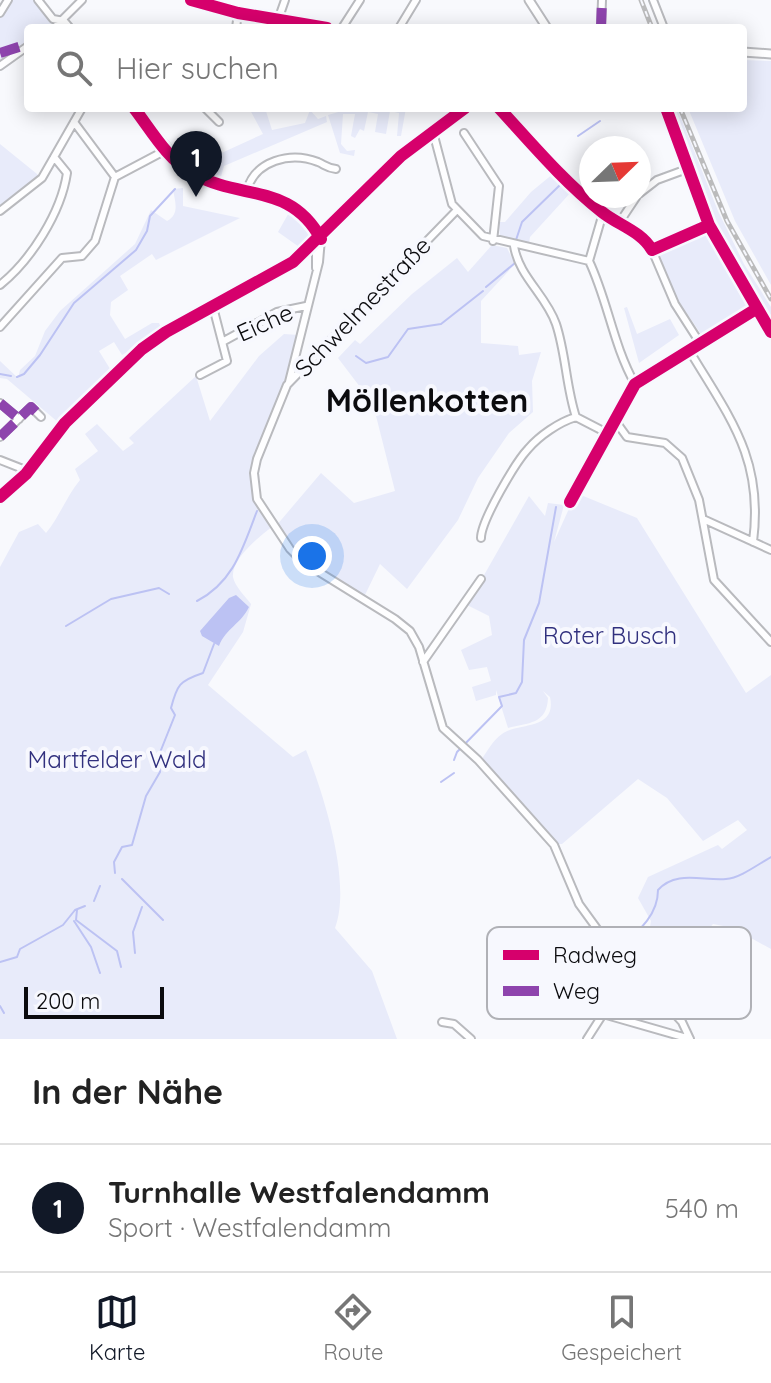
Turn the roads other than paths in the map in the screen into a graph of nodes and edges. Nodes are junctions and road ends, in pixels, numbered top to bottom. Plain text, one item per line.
1 (8, 0) edge
2 (38, 0) edge
3 (82, 0) edge
4 (191, 0) edge
5 (285, 0) edge
6 (360, 0) edge
7 (416, 0) edge
8 (529, 0) edge
9 (602, 0) edge
10 (653, 0) edge
11 (0, 13) edge
12 (238, 13) junction
13 (278, 20) junction
14 (64, 21) junction
15 (60, 24) edge
16 (67, 24) edge
17 (237, 24) edge
18 (302, 24) edge
19 (345, 24) edge
20 (401, 24) edge
21 (544, 24) edge
22 (601, 24) edge
23 (662, 24) edge
24 (24, 49) edge
25 (747, 52) edge
26 (771, 54) edge
27 (0, 66) edge
28 (80, 112) edge
29 (137, 112) edge
30 (209, 112) edge
31 (460, 112) edge
32 (503, 112) edge
33 (667, 112) edge
34 (74, 122) junction
35 (219, 122) dead end
36 (433, 132) junction
37 (464, 133) dead end
38 (166, 150) junction
39 (54, 157) junction
40 (336, 169) dead end
41 (687, 169) junction
42 (115, 177) junction
43 (651, 185) edge
44 (247, 190) junction
45 (629, 208) edge
46 (0, 211) edge
47 (456, 211) junction
48 (603, 213) junction
49 (619, 223) junction
50 (709, 225) junction
51 (493, 241) junction
52 (514, 246) junction
53 (316, 247) junction
54 (652, 250) junction
55 (301, 256) junction
56 (589, 261) junction
57 (315, 266) junction
58 (0, 285) edge
59 (306, 306) junction
60 (213, 307) junction
61 (756, 309) junction
62 (0, 327) edge
63 (771, 332) edge
64 (224, 341) junction
65 (700, 343) junction
66 (689, 350) junction
67 (200, 375) dead end
68 (635, 384) junction
69 (287, 385) junction
70 (0, 403) edge
71 (41, 417) dead end
72 (576, 417) junction
73 (19, 419) junction
74 (614, 419) junction
75 (607, 433) junction
76 (0, 437) edge
77 (0, 460) edge
78 (26, 474) junction
79 (0, 497) edge
80 (570, 502) dead end
81 (703, 519) junction
82 (481, 538) dead end
83 (753, 542) junction
84 (771, 550) edge
85 (481, 579) dead end
86 (771, 642) edge
87 (423, 662) junction
88 (596, 927) edge
89 (600, 1019) edge
90 (620, 1019) edge
91 (679, 1019) edge
92 (442, 1022) dead end
93 (471, 1039) edge
94 (587, 1039) edge
95 (690, 1039) edge

1 - 11 street
2 - 14 street
3 - 14 street
4 - 12 street
5 - 13 street
6 - 19 street
7 - 20 street
8 - 21 main road
9 - 22 street
10 - 23 street
12 - 13 street
12 - 17 street
13 - 18 street
14 - 15 street
14 - 16 street
24 - 27 street
25 - 26 main road
28 - 34 street
29 - 38 street
30 - 35 street
31 - 36 main road
32 - 48 street
33 - 41 street
34 - 39 street
34 - 42 street
36 - 47 street
36 - 53 main road
37 - 51 street
38 - 42 street
38 - 44 street
39 - 46 street
39 - 58 street
40 - 44 street
41 - 43 street
41 - 50 street
42 - 62 street
44 - 53 street
45 - 49 street
47 - 51 street
47 - 69 street, Schwelmestraße
48 - 49 street
48 - 56 street
49 - 54 street
50 - 54 street
50 - 61 street
51 - 52 street
52 - 56 street
52 - 72 street
53 - 55 main road
53 - 57 street
54 - 65 street
55 - 57 street
55 - 60 main road
56 - 68 street
57 - 59 street
59 - 64 street, Eiche
59 - 69 street
60 - 64 street
60 - 78 main road
61 - 63 street
61 - 65 street
64 - 67 street
65 - 66 street
66 - 68 street
66 - 83 street
68 - 74 street
69 - 87 street, Schwelmestraße
70 - 73 street
71 - 73 street
72 - 75 street
72 - 82 street
73 - 76 street
74 - 75 street
74 - 81 street
75 - 80 street
77 - 78 street
78 - 79 main road
81 - 83 street
81 - 86 street
83 - 84 street
85 - 87 street
87 - 88 street, Schwelmestraße
89 - 94 street
90 - 95 street
91 - 95 street, Schwelmestraße
92 - 93 street

